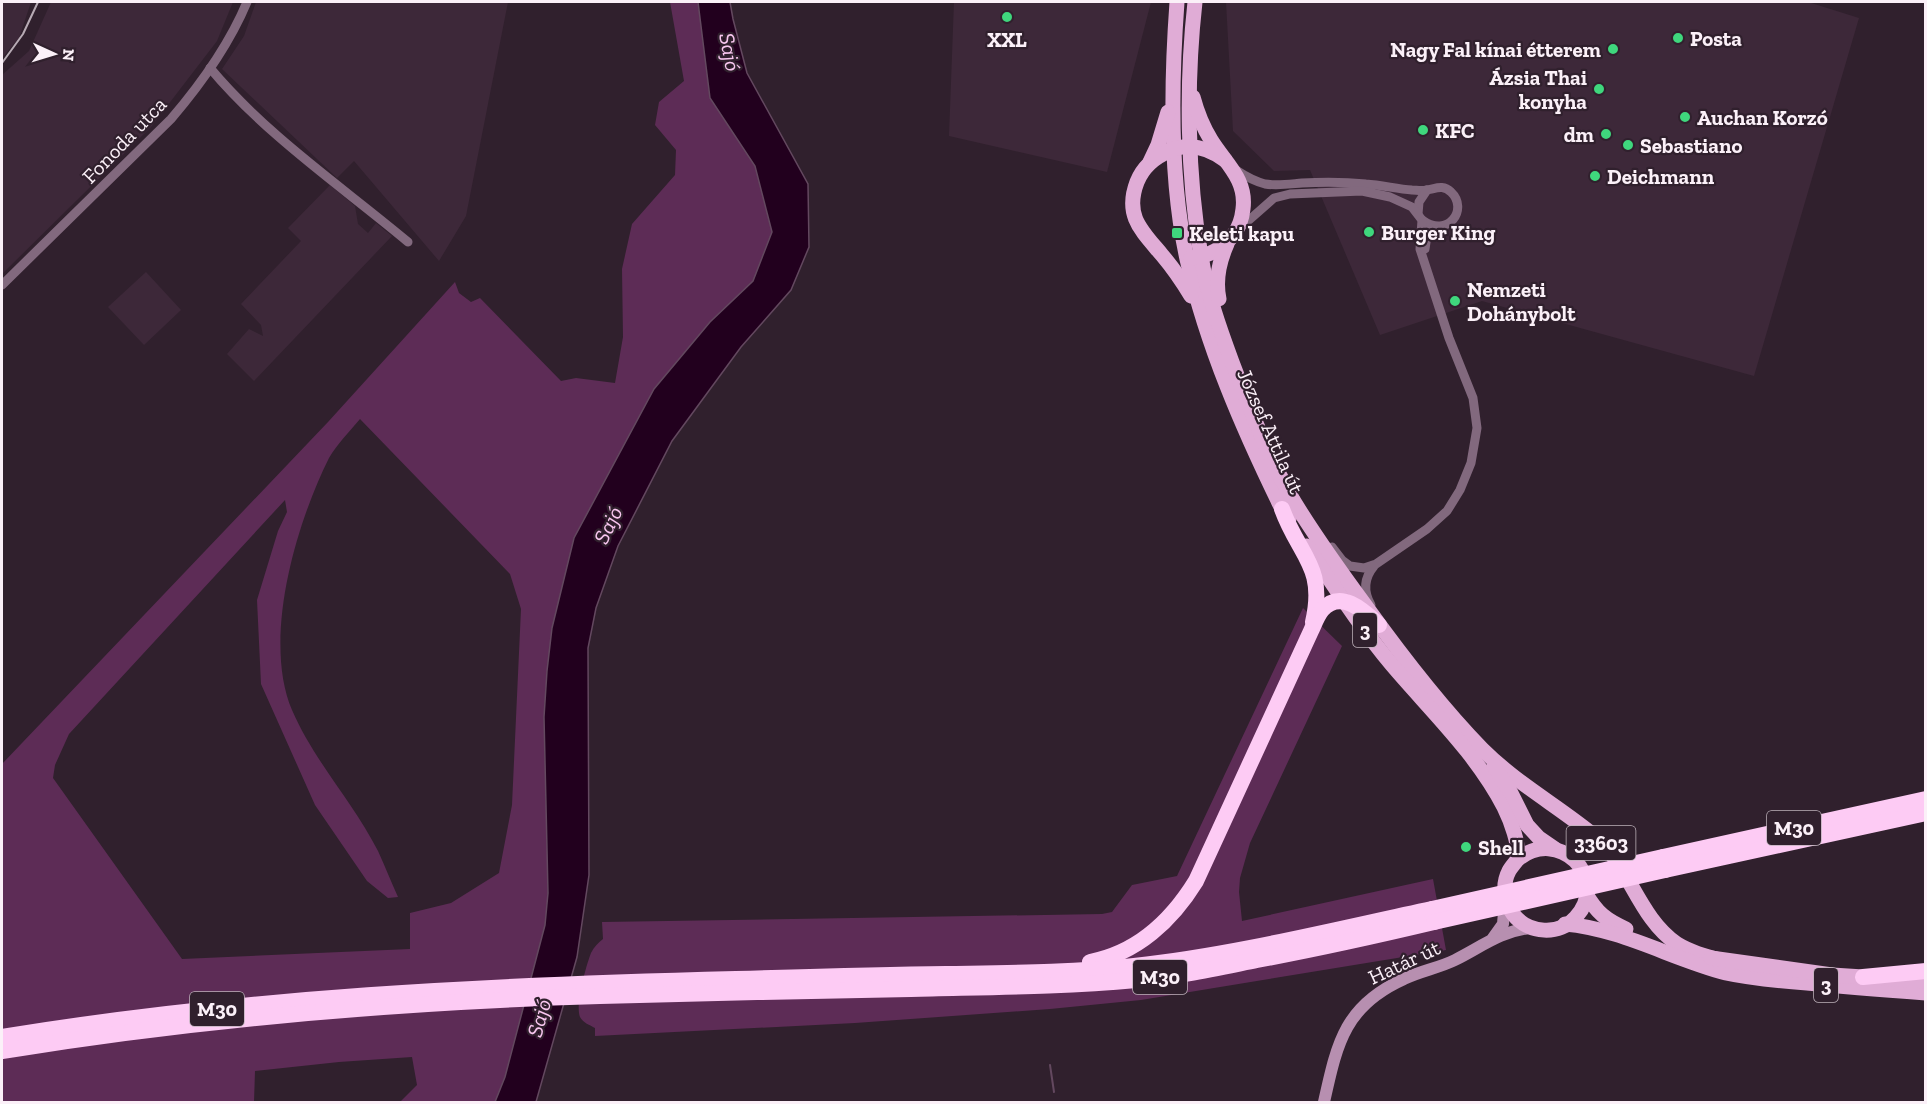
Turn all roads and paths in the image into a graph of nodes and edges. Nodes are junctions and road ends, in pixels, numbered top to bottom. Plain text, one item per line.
1 (247, 2) edge
2 (1177, 2) edge
3 (1195, 2) edge
4 (210, 68) junction
5 (1173, 81) junction
6 (1189, 83) junction
7 (1190, 147) junction
8 (1174, 149) junction
9 (1150, 162) junction
10 (1228, 163) junction
11 (1427, 190) junction
12 (1420, 217) junction
13 (1434, 226) junction
14 (1232, 236) junction
15 (408, 243) dead end
16 (1155, 246) junction
17 (1194, 257) junction
18 (1424, 264) junction
19 (2, 285) edge
20 (1201, 314) junction
21 (1230, 355) junction
22 (1288, 504) junction
23 (1376, 564) junction
24 (1345, 602) junction
25 (1379, 625) junction
26 (1311, 631) junction
27 (1409, 664) junction
28 (1484, 751) junction
29 (1926, 799) edge
30 (1926, 813) edge
31 (1556, 849) junction
32 (1517, 860) junction
33 (1664, 864) junction
34 (1586, 894) junction
35 (1506, 896) junction
36 (1433, 916) junction
37 (1565, 924) junction
38 (1530, 928) junction
39 (1494, 938) junction
40 (1696, 953) joint
41 (1720, 960) junction
42 (1926, 971) edge
43 (1027, 973) junction
44 (1863, 977) junction
45 (1926, 981) edge
46 (596, 989) junction
47 (1926, 993) edge
48 (432, 997) junction
49 (2, 1037) edge
50 (2, 1051) edge
51 (1324, 1102) edge

1 - 4 street, Fonoda utca
2 - 5 main road, József Attila út / 3
3 - 6 main road, József Attila út / 3
4 - 15 street
4 - 19 street, Fonoda utca
5 - 8 main road, József Attila út / 3
5 - 9 main road
6 - 7 main road, József Attila út / 3
6 - 10 main road
7 - 8 main road
7 - 10 main road
7 - 17 main road, József Attila út / 3
8 - 9 main road
8 - 17 main road, József Attila út / 3
9 - 16 main road
10 - 11 street
10 - 14 main road
11 - 12 street
11 - 13 street
12 - 13 street
12 - 14 street
12 - 18 street
13 - 18 street
14 - 17 main road
14 - 21 main road
16 - 17 main road
16 - 20 main road
17 - 20 main road, József Attila út / 3
17 - 21 main road, József Attila út / 3
18 - 23 street
20 - 22 main road, József Attila út / 3
21 - 22 main road, József Attila út / 3
22 - 23 street
22 - 24 main road, József Attila út / 3
22 - 25 main road, József Attila út / 3
22 - 26 highway
23 - 27 street
24 - 25 highway
24 - 26 highway
24 - 32 main road, József Attila út / 3
25 - 27 main road, József Attila út / 3
26 - 43 highway
27 - 28 main road, József Attila út / 3
28 - 31 main road, 3
28 - 40 main road, 33603
29 - 33 highway, M30
30 - 33 highway, M30
31 - 32 main road
31 - 34 main road, 3
32 - 35 main road
33 - 36 highway, M30, bridge
34 - 37 main road
34 - 41 main road, 3
35 - 38 main road
35 - 39 main road
36 - 43 highway, M30
36 - 46 highway, M30
37 - 38 main road, 3
37 - 47 main road, 3
38 - 39 main road, Határ út
39 - 51 main road, Határ út
40 - 41 main road, 3
41 - 44 main road, 3
42 - 44 highway
43 - 46 highway, M30
44 - 45 main road, 3
46 - 48 highway, M30
48 - 49 highway, M30
48 - 50 highway, M30

